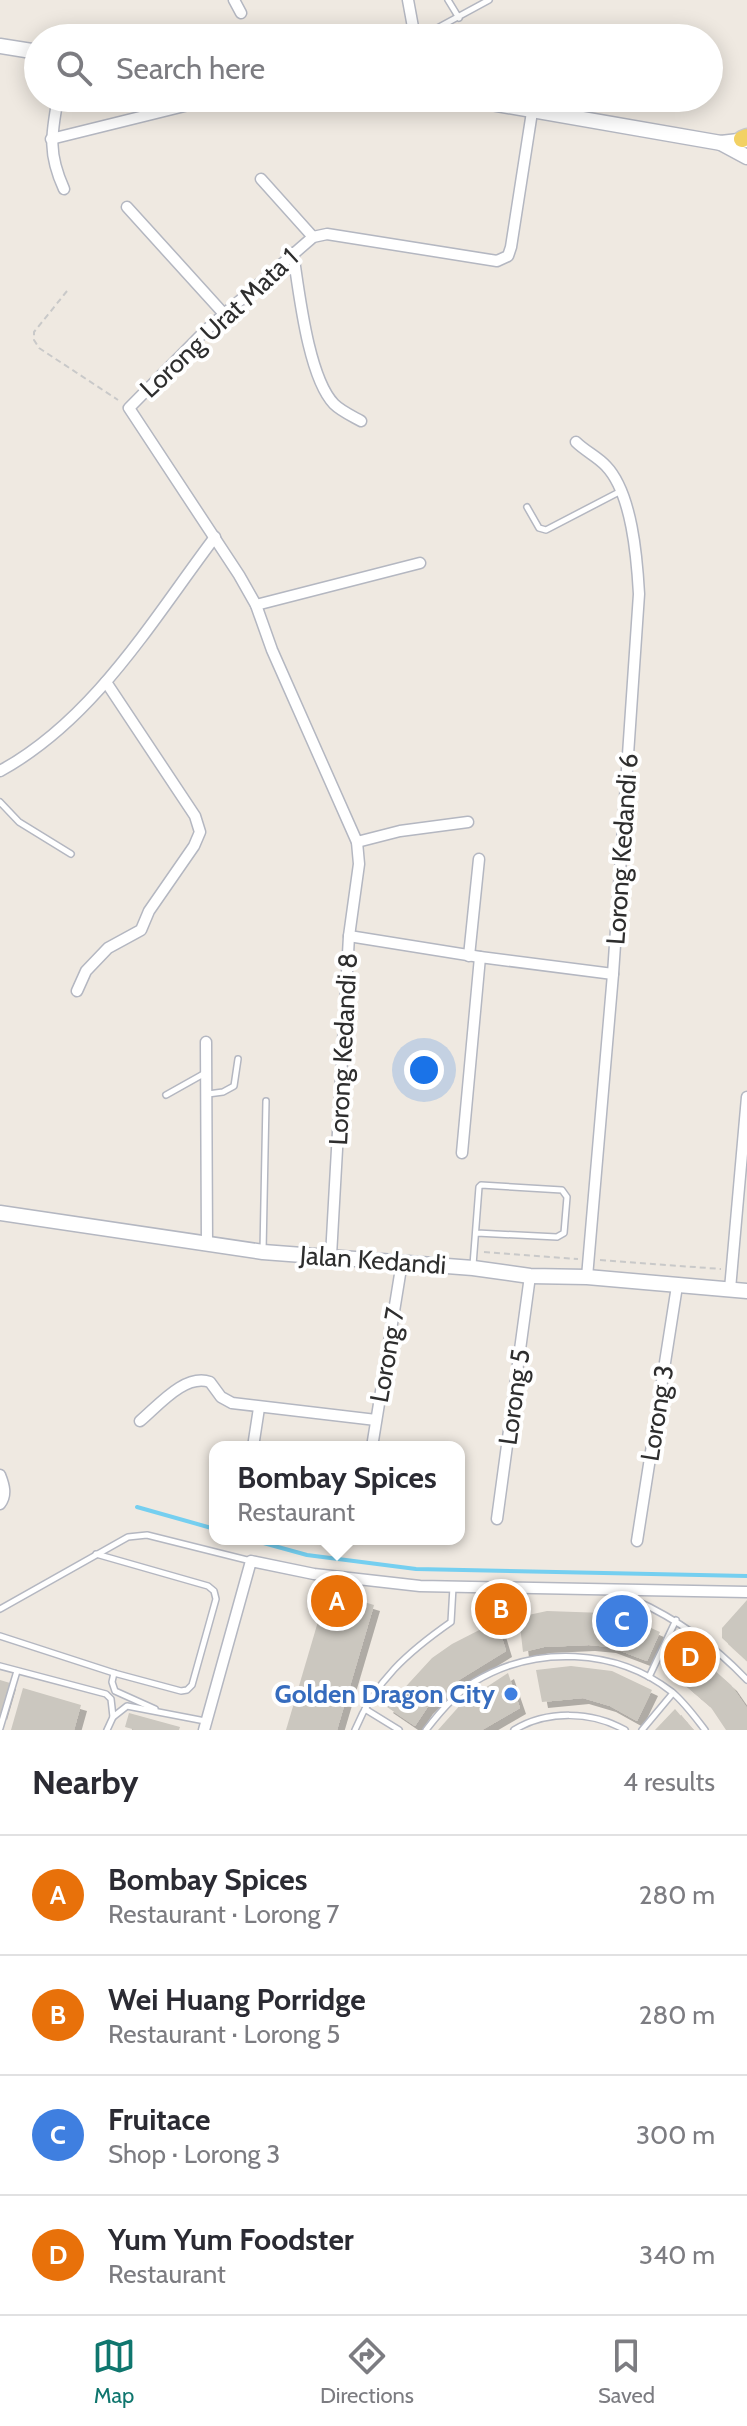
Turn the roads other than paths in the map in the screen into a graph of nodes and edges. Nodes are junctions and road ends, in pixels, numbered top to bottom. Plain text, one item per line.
1 (234, 0) edge
2 (408, 0) edge
3 (448, 0) edge
4 (489, 0) edge
5 (241, 13) dead end
6 (459, 18) junction
7 (414, 24) edge
8 (446, 24) edge
9 (0, 46) edge
10 (24, 50) edge
11 (56, 112) edge
12 (160, 112) edge
13 (532, 112) joint
14 (51, 139) junction
15 (745, 139) edge
16 (721, 143) junction
17 (747, 157) edge
18 (261, 179) dead end
19 (64, 189) dead end
20 (127, 207) dead end
21 (313, 237) junction
22 (293, 253) junction
23 (224, 314) junction
24 (361, 421) dead end
25 (576, 442) dead end
26 (622, 490) junction
27 (527, 507) dead end
28 (215, 537) junction
29 (420, 563) dead end
30 (256, 605) junction
31 (106, 682) junction
32 (0, 771) edge
33 (0, 802) edge
34 (468, 822) dead end
35 (357, 842) junction
36 (71, 854) dead end
37 (479, 859) dead end
38 (349, 936) junction
39 (474, 956) junction
40 (613, 974) junction
41 (77, 991) dead end
42 (206, 1042) dead end
43 (238, 1059) dead end
44 (207, 1072) junction
45 (207, 1094) junction
46 (166, 1095) dead end
47 (747, 1097) edge
48 (266, 1101) dead end
49 (462, 1153) dead end
50 (0, 1213) edge
51 (477, 1233) junction
52 (207, 1245) junction
53 (263, 1252) junction
54 (331, 1256) junction
55 (402, 1262) junction
56 (473, 1268) junction
57 (530, 1276) junction
58 (587, 1277) junction
59 (677, 1286) junction
60 (730, 1289) junction
61 (747, 1291) edge
62 (259, 1408) junction
63 (376, 1420) junction
64 (140, 1421) dead end
65 (254, 1441) edge
66 (373, 1441) edge
67 (0, 1475) edge
68 (2, 1501) edge
69 (497, 1519) dead end
70 (637, 1541) dead end
71 (96, 1554) junction
72 (251, 1561) junction
73 (453, 1587) junction
74 (635, 1590) junction
75 (747, 1592) edge
76 (0, 1609) edge
77 (676, 1620) junction
78 (0, 1636) edge
79 (0, 1666) edge
80 (17, 1671) junction
81 (114, 1673) junction
82 (649, 1677) junction
83 (747, 1680) edge
84 (673, 1693) junction
85 (156, 1709) junction
86 (365, 1709) junction
87 (113, 1717) junction
88 (205, 1726) edge
89 (0, 1728) edge
90 (107, 1730) edge
91 (355, 1730) edge
92 (399, 1730) edge
93 (426, 1730) edge
94 (514, 1730) edge
95 (625, 1730) edge
96 (642, 1730) edge
97 (705, 1730) edge

1 - 5 street
2 - 7 street
3 - 6 lane
4 - 6 lane
6 - 8 lane
9 - 10 street
11 - 14 street
12 - 14 street
13 - 16 street
13 - 21 street, Lorong Urat Mata 1
14 - 19 street
15 - 16 street
16 - 17 street
18 - 21 street
20 - 23 street
21 - 22 street, Lorong Urat Mata 1
22 - 23 street, Lorong Urat Mata 1
22 - 24 street
23 - 28 street, Lorong Urat Mata 1
25 - 26 street, Lorong Kedandi 6
26 - 27 lane
26 - 40 street, Lorong Kedandi 6
28 - 30 street, Lorong Urat Mata 1
28 - 31 street
29 - 30 street
30 - 35 street, Lorong Urat Mata 1
31 - 32 street
31 - 41 street
33 - 36 lane
34 - 35 street
35 - 38 street, Lorong Kedandi 8
37 - 39 street
38 - 39 street
38 - 54 street, Lorong Kedandi 8
39 - 40 street
39 - 49 street
40 - 58 street, Lorong Kedandi 6
42 - 44 street
43 - 45 lane
44 - 45 street
44 - 46 lane
45 - 52 street
47 - 60 street
48 - 53 lane
50 - 52 street, Jalan Kedandi
51 - 51 lane
51 - 56 lane
52 - 53 street, Jalan Kedandi
53 - 54 street, Jalan Kedandi
54 - 55 street, Jalan Kedandi
55 - 56 street, Jalan Kedandi
55 - 63 street, Lorong 7
56 - 57 street, Jalan Kedandi
57 - 58 street, Jalan Kedandi
57 - 69 street, Lorong 5
58 - 59 street, Jalan Kedandi
59 - 60 street, Jalan Kedandi
59 - 70 street, Lorong 3
60 - 61 street, Jalan Kedandi
62 - 63 street
62 - 64 street
62 - 65 street
63 - 66 street, Lorong 7
67 - 68 street
71 - 72 lane
71 - 76 lane
71 - 81 lane
72 - 73 street
72 - 88 street
73 - 74 street
73 - 86 lane
74 - 75 street
74 - 77 lane
77 - 82 lane
77 - 83 lane
78 - 81 lane
79 - 80 lane
80 - 87 lane
80 - 89 lane
81 - 85 lane
82 - 84 lane
82 - 93 lane
84 - 96 lane
84 - 97 lane
85 - 87 lane
85 - 88 lane
86 - 91 lane
86 - 92 lane
87 - 90 lane
94 - 95 lane

